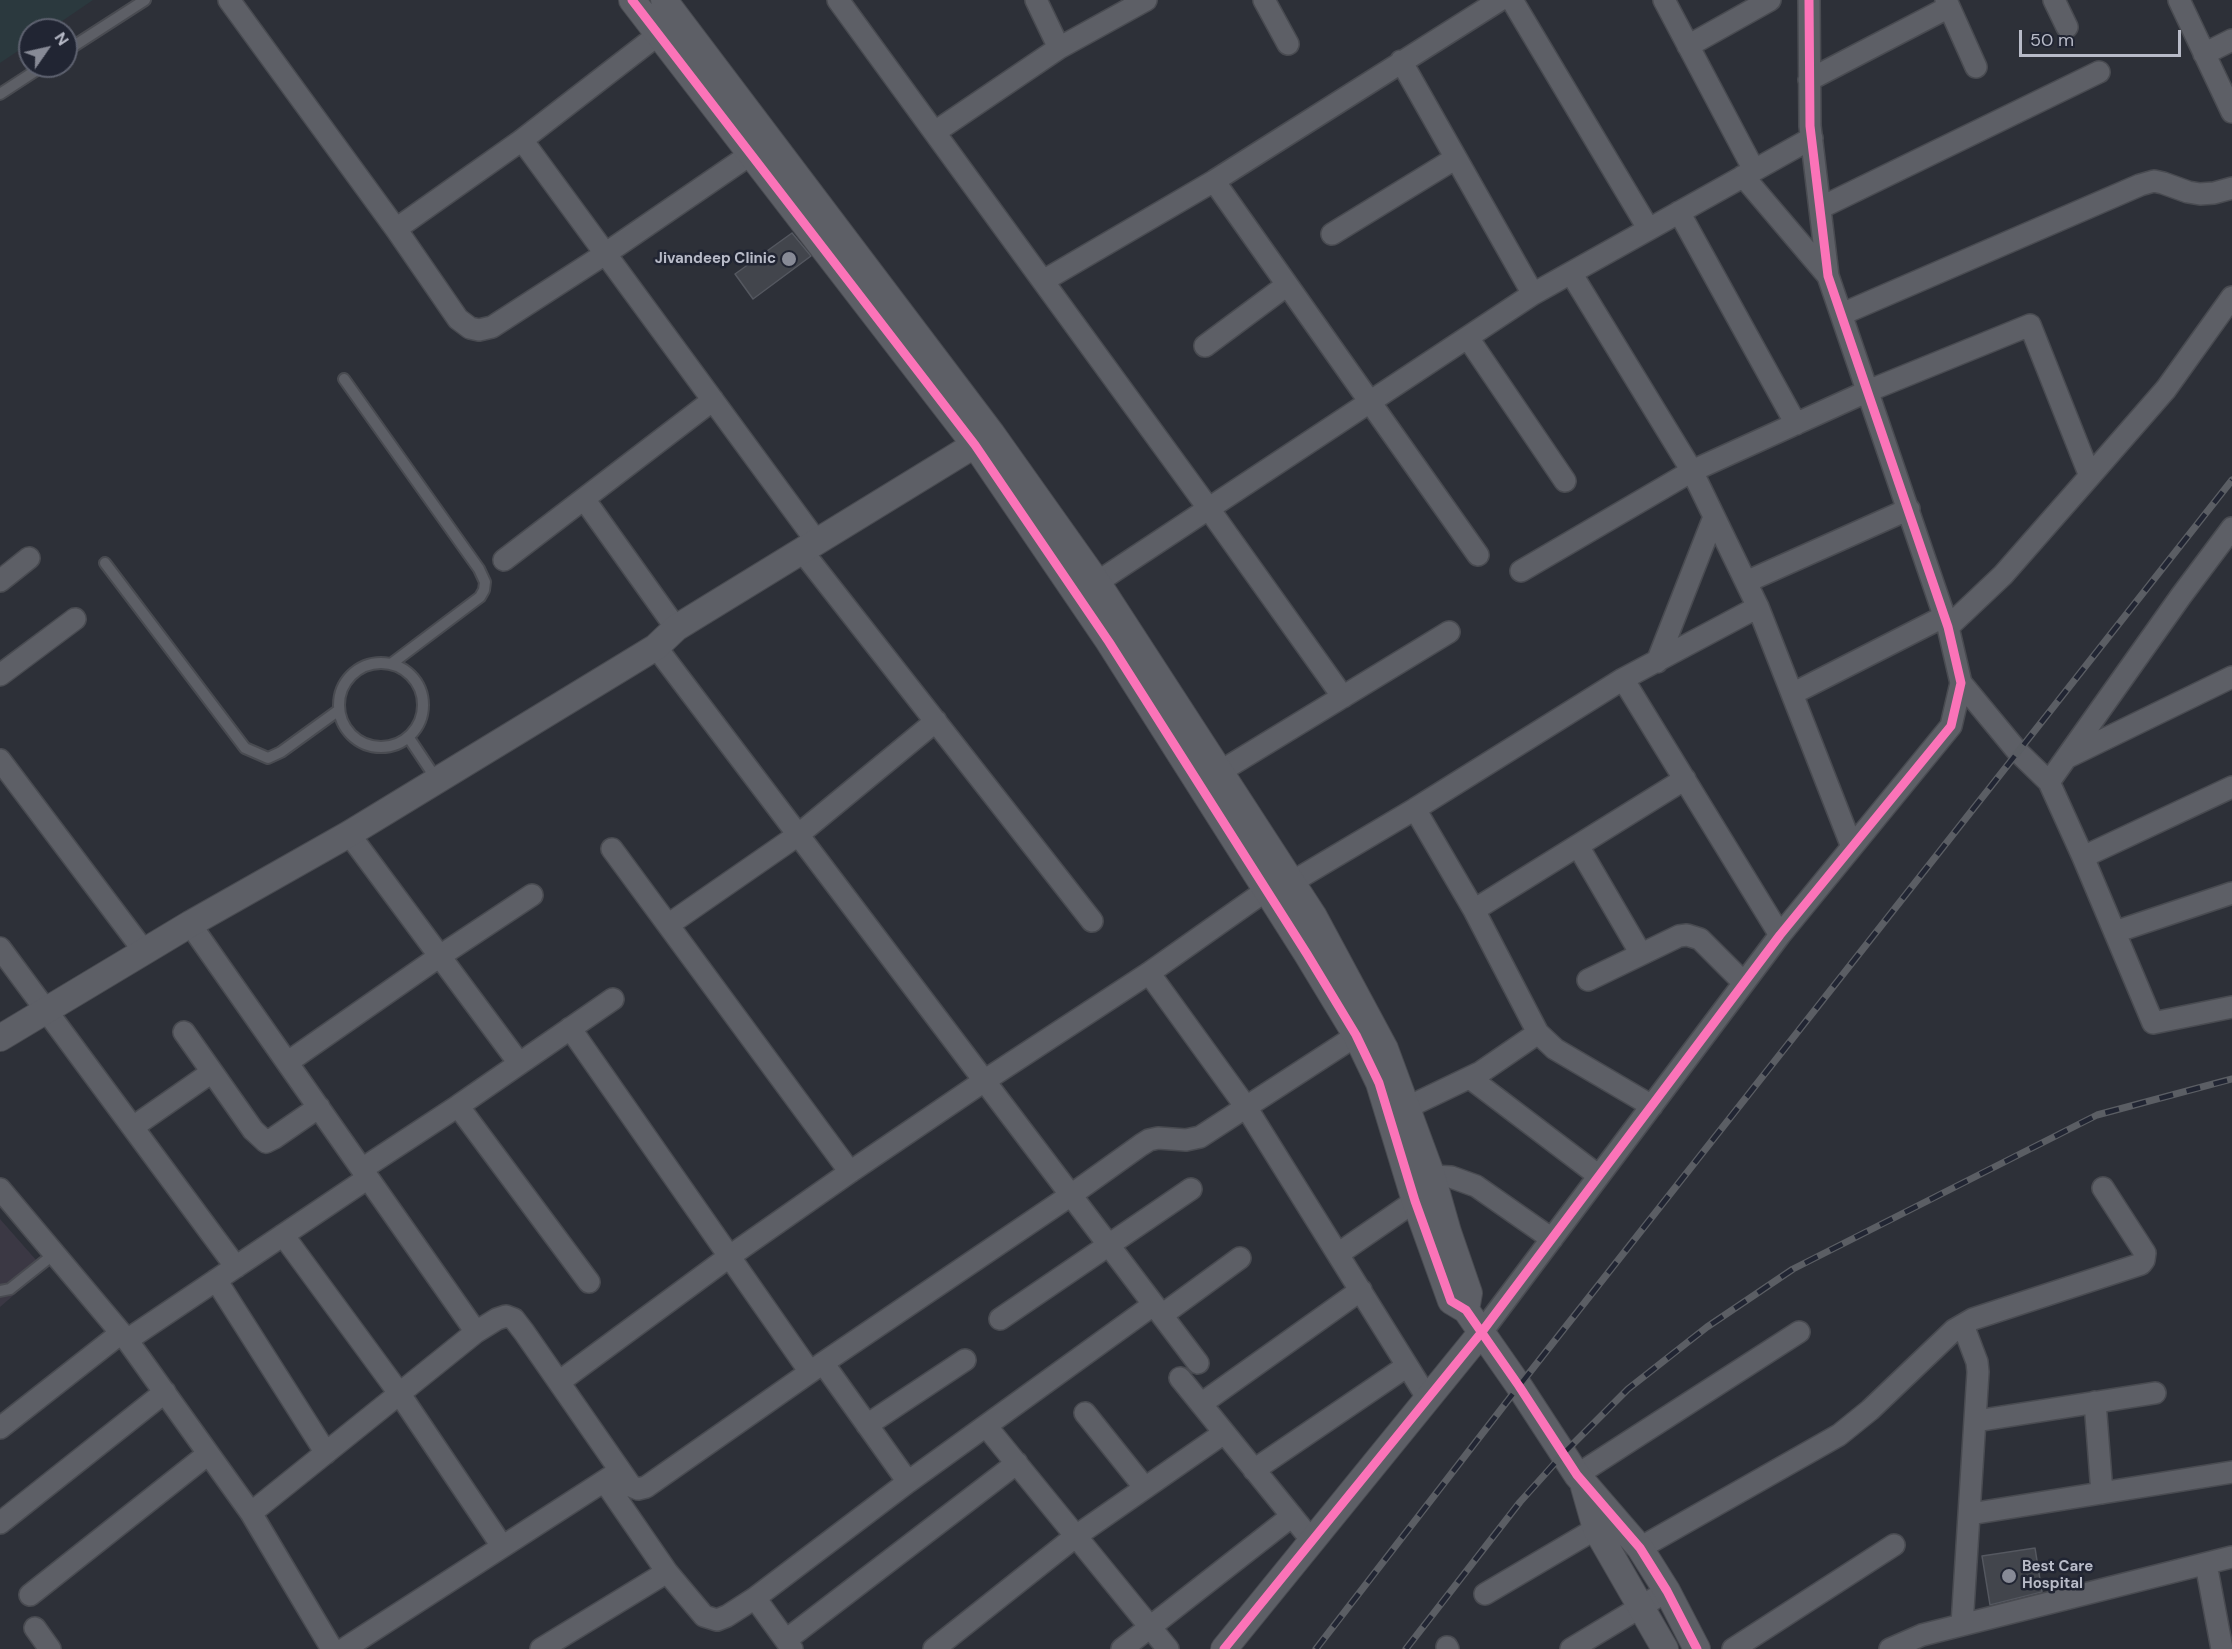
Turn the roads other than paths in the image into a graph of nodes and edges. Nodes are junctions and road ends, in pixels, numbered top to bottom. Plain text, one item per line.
1 (145, 0) edge
2 (229, 0) edge
3 (632, 0) edge
4 (664, 0) edge
5 (1036, 0) edge
6 (1146, 0) edge
7 (1264, 0) edge
8 (1500, 0) edge
9 (1512, 0) edge
10 (1664, 0) edge
11 (1770, 0) edge
12 (1809, 0) edge
13 (2055, 0) edge
14 (2179, 0) edge
15 (848, 3) edge
16 (1948, 3) edge
17 (2067, 27) dead end
18 (659, 34) junction
19 (2232, 40) edge
20 (78, 43) edge
21 (1288, 44) dead end
22 (1688, 46) junction
23 (1059, 48) junction
24 (2205, 54) junction
25 (1401, 61) junction
26 (1976, 67) dead end
27 (2099, 72) dead end
28 (25, 78) edge
29 (1809, 80) junction
30 (0, 94) edge
31 (2232, 112) edge
32 (935, 132) junction
33 (1812, 138) junction
34 (522, 140) junction
35 (751, 154) junction
36 (1456, 158) junction
37 (1748, 173) junction
38 (1214, 181) junction
39 (2232, 188) edge
40 (1820, 208) junction
41 (1679, 212) junction
42 (1648, 228) junction
43 (396, 229) junction
44 (1332, 234) dead end
45 (605, 254) junction
46 (849, 263) junction
47 (1571, 273) junction
48 (1828, 276) junction
49 (1043, 281) junction
50 (1287, 285) junction
51 (1533, 294) junction
52 (2232, 297) edge
53 (1842, 314) junction
54 (1468, 338) junction
55 (1205, 346) dead end
56 (344, 379) dead end
57 (1868, 392) junction
58 (713, 400) junction
59 (1371, 403) junction
60 (1796, 424) junction
61 (983, 440) junction
62 (1692, 471) junction
63 (2090, 476) junction
64 (1565, 481) dead end
65 (584, 499) junction
66 (1209, 509) junction
67 (1909, 509) junction
68 (1714, 517) junction
69 (2232, 528) edge
70 (809, 546) junction
71 (1479, 555) dead end
72 (29, 558) dead end
73 (504, 560) dead end
74 (105, 563) dead end
75 (1521, 571) dead end
76 (0, 581) edge
77 (1746, 582) junction
78 (1087, 589) junction
79 (1758, 608) junction
80 (75, 619) dead end
81 (1947, 621) junction
82 (676, 628) junction
83 (1449, 632) dead end
84 (656, 648) junction
85 (1657, 662) junction
86 (391, 664) junction
87 (0, 675) edge
88 (2232, 677) edge
89 (1623, 680) junction
90 (1960, 683) junction
91 (1792, 694) junction
92 (1343, 697) junction
93 (339, 710) junction
94 (936, 722) junction
95 (409, 738) junction
96 (2066, 758) junction
97 (0, 760) edge
98 (1210, 778) junction
99 (1685, 779) junction
100 (437, 780) junction
101 (2049, 782) junction
102 (2232, 787) edge
103 (1414, 809) junction
104 (349, 834) junction
105 (798, 835) junction
106 (1578, 846) junction
107 (1852, 847) junction
108 (612, 849) dead end
109 (2083, 857) junction
110 (1282, 882) junction
111 (2232, 893) edge
112 (532, 895) dead end
113 (1474, 910) junction
114 (1092, 921) dead end
115 (190, 924) junction
116 (668, 925) junction
117 (2115, 932) junction
118 (1780, 935) junction
119 (0, 948) edge
120 (144, 951) junction
121 (1641, 954) junction
122 (440, 956) junction
123 (1149, 973) junction
124 (1588, 980) dead end
125 (1744, 983) junction
126 (613, 999) dead end
127 (2232, 1007) edge
128 (46, 1010) junction
129 (570, 1028) junction
130 (1364, 1030) junction
131 (184, 1032) dead end
132 (1538, 1033) junction
133 (0, 1038) edge
134 (288, 1062) junction
135 (519, 1063) junction
136 (212, 1072) junction
137 (1470, 1078) junction
138 (984, 1080) junction
139 (458, 1106) junction
140 (1652, 1106) junction
141 (319, 1107) junction
142 (1246, 1107) junction
143 (1406, 1108) junction
144 (133, 1127) junction
145 (850, 1172) junction
146 (365, 1173) junction
147 (1599, 1176) junction
148 (1419, 1186) junction
149 (2103, 1188) dead end
150 (0, 1189) edge
151 (1191, 1189) dead end
152 (1071, 1195) junction
153 (284, 1235) junction
154 (1552, 1239) junction
155 (1109, 1246) junction
156 (54, 1254) junction
157 (1338, 1254) junction
158 (730, 1256) junction
159 (1240, 1258) dead end
160 (236, 1267) junction
161 (216, 1280) junction
162 (589, 1282) dead end
163 (0, 1290) edge
164 (1361, 1290) junction
165 (1158, 1310) junction
166 (1000, 1319) dead end
167 (1963, 1325) junction
168 (476, 1332) junction
169 (1799, 1332) dead end
170 (1481, 1333) junction
171 (124, 1337) junction
172 (965, 1360) dead end
173 (1198, 1363) dead end
174 (1407, 1365) junction
175 (816, 1367) junction
176 (1180, 1378) dead end
177 (559, 1382) junction
178 (165, 1392) junction
179 (399, 1393) junction
180 (2155, 1393) dead end
181 (1428, 1399) junction
182 (2095, 1402) junction
183 (1201, 1404) junction
184 (1085, 1413) dead end
185 (1976, 1421) junction
186 (867, 1425) junction
187 (986, 1426) junction
188 (0, 1428) edge
189 (1224, 1432) junction
190 (326, 1453) junction
191 (208, 1454) junction
192 (1017, 1463) junction
193 (1254, 1470) junction
194 (2232, 1472) edge
195 (613, 1476) junction
196 (1580, 1478) junction
197 (908, 1482) junction
198 (1145, 1488) junction
199 (2102, 1493) junction
200 (251, 1513) junction
201 (1970, 1514) junction
202 (1292, 1516) junction
203 (0, 1523) edge
204 (1606, 1523) junction
205 (1076, 1536) junction
206 (1312, 1542) junction
207 (1894, 1545) dead end
208 (502, 1546) junction
209 (1640, 1548) junction
210 (2232, 1557) edge
211 (2206, 1564) junction
212 (667, 1572) junction
213 (1667, 1591) junction
214 (1485, 1593) dead end
215 (30, 1595) dead end
216 (755, 1598) junction
217 (1641, 1606) junction
218 (1962, 1625) junction
219 (1150, 1627) junction
220 (35, 1628) dead end
221 (789, 1646) edge
222 (50, 1649) edge
223 (332, 1649) edge
224 (344, 1649) edge
225 (541, 1649) edge
226 (934, 1649) edge
227 (1122, 1649) edge
228 (1168, 1649) edge
229 (1224, 1649) edge
230 (1571, 1649) edge
231 (1665, 1649) edge
232 (1697, 1649) edge
233 (1733, 1649) edge
234 (1890, 1649) edge
235 (2222, 1649) edge

1 - 20 lane
2 - 43 street
3 - 18 street
4 - 46 street
5 - 23 street
6 - 23 street
7 - 21 street
8 - 25 street
9 - 42 street
10 - 22 street
11 - 22 street
12 - 29 street
13 - 17 street
14 - 24 street
15 - 32 street
16 - 26 street
16 - 29 street
18 - 34 street
18 - 35 street
19 - 24 street
22 - 37 street
23 - 32 street
24 - 31 street
25 - 36 street
25 - 38 street
27 - 40 street
28 - 30 lane
29 - 33 street
32 - 49 street
33 - 37 street
33 - 40 street
34 - 43 street
34 - 45 street
35 - 45 street
35 - 46 street
36 - 44 street
36 - 51 street
37 - 41 street
37 - 48 street
38 - 49 street
38 - 50 street
39 - 53 street
40 - 48 street
41 - 42 street
41 - 60 street
42 - 47 street
43 - 45 street
45 - 58 street
46 - 61 street
47 - 51 street
47 - 62 street
48 - 53 street
49 - 66 street
50 - 55 street
50 - 59 street
51 - 54 street
52 - 63 street
53 - 57 street
54 - 59 street
54 - 64 street
56 - 86 lane
57 - 60 street
57 - 63 street
57 - 67 street
58 - 65 street
58 - 70 street
59 - 66 street
59 - 71 street
60 - 62 street
61 - 70 street
61 - 78 street
62 - 68 street
62 - 75 street
63 - 81 street
65 - 73 street
65 - 82 street
66 - 78 street
66 - 92 street
67 - 77 street
67 - 81 street
68 - 77 street
68 - 85 street
69 - 96 street
70 - 82 street
70 - 94 street
72 - 76 street
74 - 93 lane
77 - 79 street
78 - 98 street
79 - 85 street
79 - 91 street
80 - 87 street
81 - 90 street
81 - 91 street
82 - 84 street
83 - 92 street
84 - 100 street
84 - 105 street
85 - 89 street
86 - 93 lane
86 - 95 lane
88 - 96 street
89 - 99 street
89 - 103 street
90 - 101 street
90 - 107 street
91 - 107 street
92 - 98 street
93 - 95 lane
94 - 105 street
94 - 114 street
95 - 100 lane
96 - 101 street
97 - 120 street
98 - 110 street
99 - 106 street
99 - 118 street
100 - 104 street
101 - 109 street
102 - 109 street
103 - 110 street
103 - 113 street
104 - 115 street
104 - 122 street
105 - 116 street
105 - 138 street
106 - 113 street
106 - 121 street
107 - 118 street
108 - 116 street
109 - 117 street
110 - 123 street
110 - 130 street
111 - 117 street
112 - 122 street
113 - 132 street
115 - 120 street
115 - 134 street
116 - 145 street
117 - 127 street
118 - 125 street
119 - 128 street
120 - 128 street
121 - 124 street
121 - 125 street
122 - 134 street
122 - 135 street
123 - 138 street
123 - 142 street
125 - 140 street
126 - 129 street
128 - 133 street
128 - 144 street
129 - 135 street
129 - 158 street
130 - 142 street
130 - 143 street
130 - 148 street
131 - 136 street
132 - 137 street
132 - 140 street
134 - 141 street
135 - 139 street
136 - 141 street
136 - 144 street
137 - 143 street
137 - 147 street
138 - 145 street
138 - 152 street
139 - 146 street
139 - 162 street
140 - 147 street
141 - 146 street
142 - 152 street
142 - 157 street
143 - 148 street
144 - 160 street
145 - 158 street
146 - 153 street
146 - 168 street
147 - 154 street
148 - 154 street
148 - 157 street
148 - 170 street
149 - 167 street
150 - 156 street
151 - 155 street
152 - 155 street
152 - 175 street
153 - 160 street
153 - 179 street
154 - 170 street
155 - 165 street
155 - 166 street
156 - 163 lane
156 - 171 street
157 - 164 street
158 - 175 street
158 - 177 street
159 - 165 street
160 - 161 street
161 - 171 street
161 - 190 street
164 - 174 street
164 - 183 street
165 - 173 street
165 - 187 street
167 - 185 street
167 - 209 street
168 - 177 street
168 - 179 street
169 - 196 street
170 - 181 street
170 - 196 street
171 - 178 street
171 - 188 street
172 - 186 street
174 - 181 street
174 - 193 street
175 - 186 street
175 - 195 street
176 - 183 street
177 - 195 street
178 - 191 street
178 - 203 street
179 - 190 street
179 - 208 street
180 - 182 street
181 - 206 street
182 - 185 street
182 - 199 street
183 - 189 street
184 - 198 street
185 - 201 street
186 - 197 street
187 - 192 street
187 - 197 street
189 - 193 street
189 - 198 street
190 - 200 street
191 - 200 street
191 - 215 street
192 - 205 street
192 - 221 street
193 - 202 street
194 - 199 street
195 - 208 street
195 - 212 street
196 - 204 street
197 - 216 street
198 - 205 street
199 - 201 street
200 - 223 street
201 - 218 street
202 - 206 street
202 - 219 street
204 - 209 street
204 - 214 street
204 - 217 street
205 - 219 street
205 - 226 street
206 - 229 street
207 - 233 street
208 - 224 street
209 - 213 street
210 - 211 street
211 - 218 street
211 - 235 street
212 - 216 street
212 - 225 street
213 - 217 street
213 - 232 street
216 - 221 street
217 - 230 street
217 - 231 street
218 - 234 street
219 - 227 street
219 - 228 street
220 - 222 street

